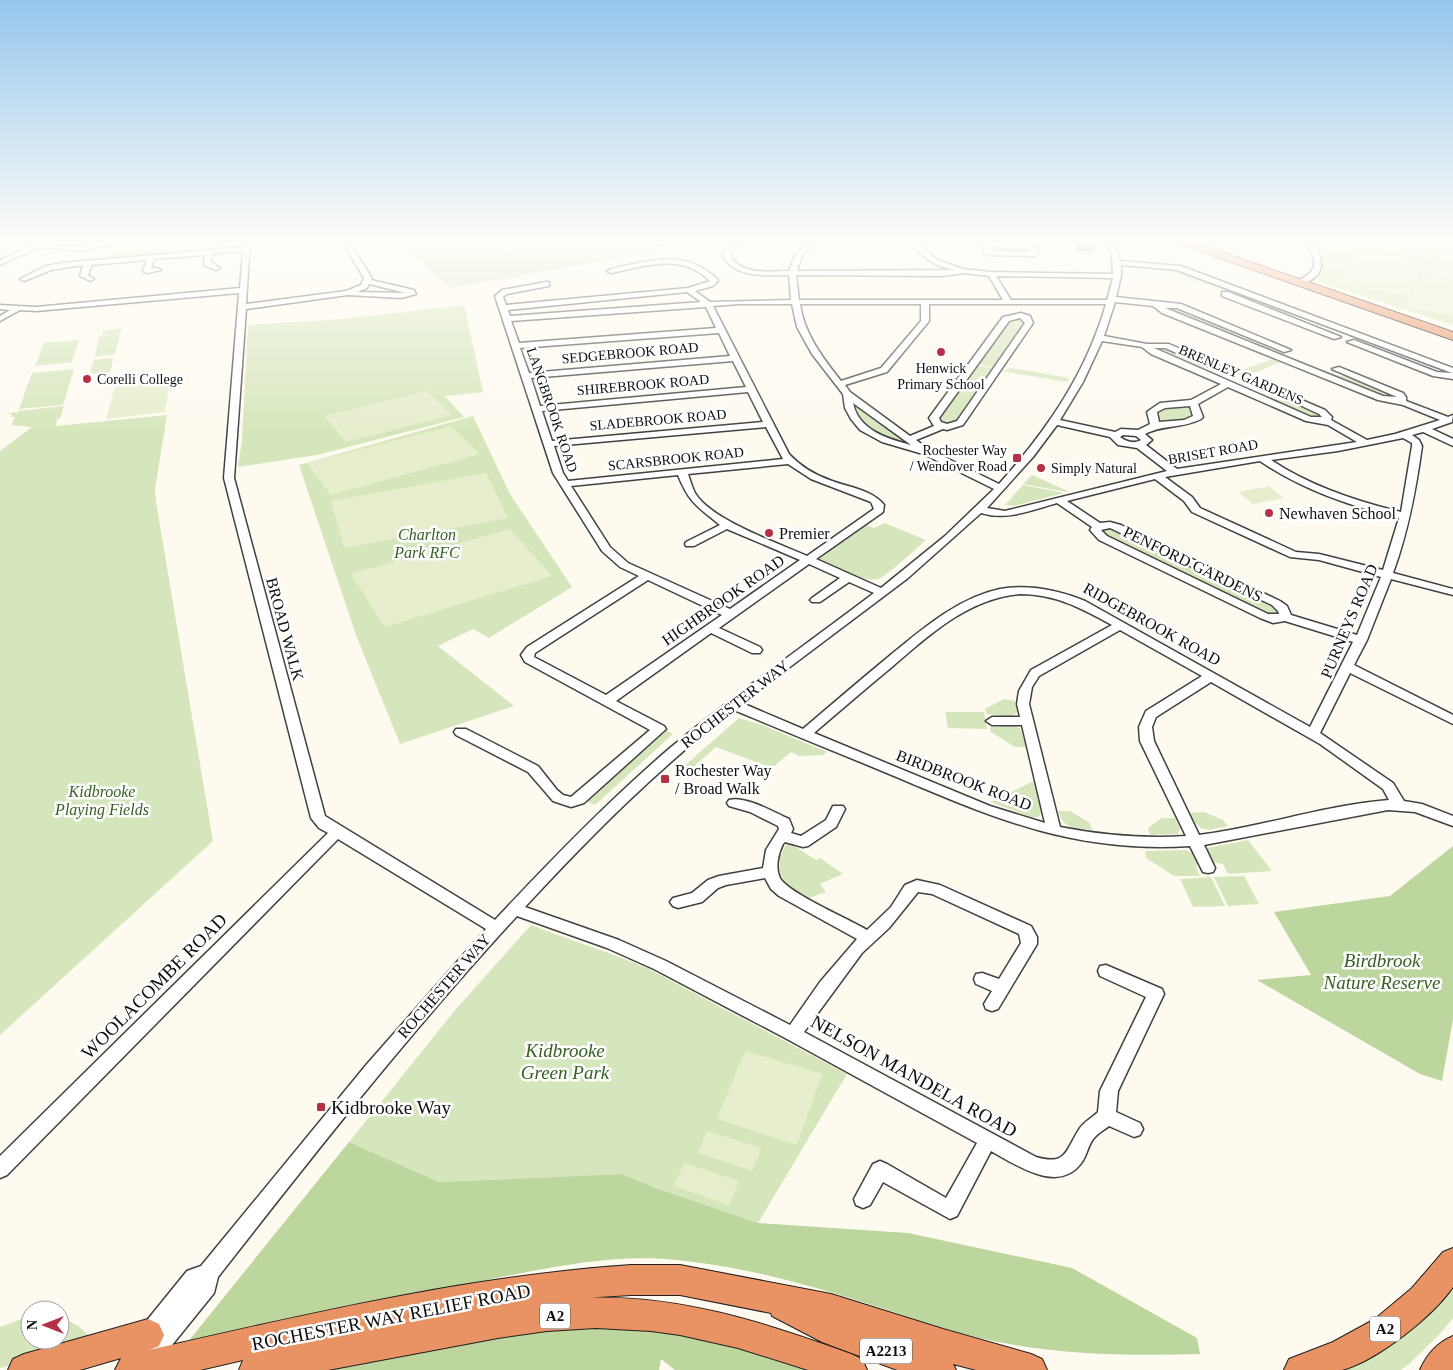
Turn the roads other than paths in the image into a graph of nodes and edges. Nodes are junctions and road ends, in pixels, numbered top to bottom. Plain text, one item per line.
1 (94, 304) edge
2 (260, 304) edge
3 (502, 304) edge
4 (545, 304) edge
5 (708, 304) joint
6 (795, 304) edge
7 (925, 304) edge
8 (1023, 304) edge
9 (1111, 304) edge
10 (1148, 304) edge
11 (1251, 304) edge
12 (1275, 304) edge
13 (1366, 304) edge
14 (1372, 304) edge
15 (1158, 305) junction
16 (243, 306) joint
17 (0, 307) edge
18 (503, 308) junction
19 (17, 309) junction
20 (1302, 314) junction
21 (1021, 316) junction
22 (1289, 318) junction
23 (0, 319) edge
24 (507, 319) junction
25 (722, 330) junction
26 (1453, 331) edge
27 (1453, 336) edge
28 (1337, 337) dead end
29 (1101, 338) junction
30 (1351, 342) dead end
31 (515, 346) junction
32 (1147, 346) junction
33 (1287, 350) dead end
34 (736, 358) junction
35 (1336, 369) dead end
36 (1222, 370) dead end
37 (1453, 372) edge
38 (526, 376) junction
39 (1453, 376) edge
40 (840, 384) junction
41 (1228, 384) junction
42 (752, 389) junction
43 (847, 394) junction
44 (1280, 394) dead end
45 (1401, 402) junction
46 (1193, 403) junction
47 (536, 409) junction
48 (1451, 419) edge
49 (1054, 422) junction
50 (1326, 422) junction
51 (770, 424) junction
52 (1155, 424) junction
53 (942, 426) junction
54 (1424, 429) junction
55 (1139, 433) junction
56 (1116, 435) junction
57 (1405, 435) junction
58 (911, 440) junction
59 (1365, 443) junction
60 (1453, 443) edge
61 (548, 444) junction
62 (1140, 445) junction
63 (926, 451) junction
64 (1261, 458) junction
65 (790, 461) junction
66 (682, 472) junction
67 (1176, 472) junction
68 (1157, 476) junction
69 (564, 484) junction
70 (1001, 488) junction
71 (1059, 500) junction
72 (979, 510) junction
73 (1405, 516) junction
74 (727, 525) junction
75 (1098, 526) junction
76 (690, 544) dead end
77 (807, 560) junction
78 (1388, 575) junction
79 (647, 576) junction
80 (848, 577) junction
81 (882, 592) junction
82 (1453, 592) edge
83 (816, 600) dead end
84 (730, 614) junction
85 (1285, 617) junction
86 (1121, 626) junction
87 (710, 628) junction
88 (1362, 640) junction
89 (756, 650) dead end
90 (1348, 667) junction
91 (1211, 676) junction
92 (607, 702) junction
93 (732, 704) junction
94 (1453, 720) edge
95 (992, 721) dead end
96 (1027, 721) junction
97 (461, 732) dead end
98 (805, 734) junction
99 (1313, 734) junction
100 (734, 803) dead end
101 (1399, 805) junction
102 (838, 809) dead end
103 (1453, 821) edge
104 (1054, 831) junction
105 (337, 832) junction
106 (782, 836) junction
107 (1195, 841) junction
108 (1208, 868) dead end
109 (771, 872) junction
110 (678, 902) dead end
111 (513, 908) junction
112 (496, 928) junction
113 (867, 938) junction
114 (1106, 971) dead end
115 (982, 979) dead end
116 (1002, 988) junction
117 (992, 1004) dead end
118 (793, 1034) junction
119 (1107, 1116) junction
120 (1134, 1130) dead end
121 (988, 1140) junction
122 (0, 1168) edge
123 (863, 1199) dead end
124 (1453, 1262) edge
125 (764, 1294) junction
126 (1453, 1352) edge
127 (138, 1357) edge
128 (24, 1370) edge
129 (255, 1370) edge
130 (851, 1370) edge
131 (940, 1370) edge
132 (1031, 1370) edge
133 (1300, 1370) edge
134 (1436, 1370) edge

1 - 19 street
2 - 16 street
3 - 18 street
4 - 18 street
5 - 24 street
5 - 25 street
6 - 40 street
7 - 40 street
8 - 21 street
9 - 29 street, ROCHESTER WAY
10 - 15 street
11 - 22 street
12 - 20 street
13 - 27 highway
14 - 26 highway
15 - 33 street
15 - 45 street
16 - 105 street, BROAD WALK
17 - 19 street
18 - 24 street, LANGBROOK ROAD
19 - 23 street
20 - 22 street
20 - 37 street
21 - 53 street
21 - 53 street
22 - 28 street
24 - 31 street, LANGBROOK ROAD
25 - 31 street
25 - 34 street
29 - 32 street, BRENLEY GARDENS
29 - 49 street, ROCHESTER WAY
30 - 39 street
31 - 38 street, LANGBROOK ROAD
32 - 36 street, BRENLEY GARDENS
32 - 41 street, BRENLEY GARDENS
34 - 38 street, SEDGEBROOK ROAD
34 - 42 street
35 - 45 street
38 - 47 street, LANGBROOK ROAD
40 - 43 street
41 - 46 street
41 - 50 street, BRENLEY GARDENS
42 - 47 street, SHIREBROOK ROAD
42 - 51 street
43 - 58 street
43 - 63 street
44 - 50 street, BRENLEY GARDENS
45 - 48 street
46 - 52 street
46 - 52 street
47 - 61 street, LANGBROOK ROAD
48 - 54 street, BRISET ROAD
49 - 56 street
49 - 70 street, ROCHESTER WAY
50 - 59 street, BRENLEY GARDENS
51 - 61 street, SLADEBROOK ROAD
51 - 65 street
52 - 55 street
53 - 58 street
54 - 57 street, BRISET ROAD
54 - 60 street
55 - 56 street
55 - 62 street
56 - 62 street
57 - 59 street, BRISET ROAD
57 - 73 street, PURNEYS ROAD
58 - 63 street
59 - 64 street, BRISET ROAD
61 - 69 street, LANGBROOK ROAD
62 - 67 street
63 - 70 street
64 - 67 street, BRISET ROAD
64 - 73 street
65 - 66 street, SCARSBROOK ROAD
65 - 77 street, HIGHBROOK ROAD
66 - 69 street, SCARSBROOK ROAD
66 - 74 street
67 - 68 street, BRISET ROAD
68 - 71 street, BRISET ROAD
68 - 78 street
69 - 79 street, LANGBROOK ROAD
70 - 72 street, ROCHESTER WAY
71 - 72 street, BRISET ROAD
71 - 75 street, PENFORD GARDENS
72 - 81 street, ROCHESTER WAY
73 - 78 street, PURNEYS ROAD
74 - 76 street
74 - 77 street
75 - 85 street, PENFORD GARDENS
75 - 85 street, PENFORD GARDENS
77 - 80 street
77 - 84 street, HIGHBROOK ROAD
78 - 82 street
78 - 88 street, PURNEYS ROAD
79 - 84 street, LANGBROOK ROAD
79 - 92 street
80 - 81 street
80 - 83 street
81 - 93 street, ROCHESTER WAY
84 - 87 street, HIGHBROOK ROAD
85 - 88 street, PENFORD GARDENS
86 - 91 street, RIDGEBROOK ROAD
86 - 96 street
86 - 98 street, RIDGEBROOK ROAD
87 - 89 street
87 - 92 street, HIGHBROOK ROAD
88 - 90 street, PURNEYS ROAD
90 - 94 street
90 - 99 street, PURNEYS ROAD
91 - 99 street, RIDGEBROOK ROAD
91 - 107 street
92 - 97 street, ROCHESTER WAY
93 - 98 street, BIRDBROOK ROAD
93 - 111 street, ROCHESTER WAY
95 - 96 street
96 - 104 street
98 - 104 street, BIRDBROOK ROAD
99 - 101 street, RIDGEBROOK ROAD
100 - 106 street
101 - 103 street, BIRDBROOK ROAD
101 - 107 street, BIRDBROOK ROAD
102 - 106 street
104 - 107 street, BIRDBROOK ROAD
105 - 112 street, BROAD WALK
105 - 122 street, WOOLACOMBE ROAD
106 - 109 street
107 - 108 street
109 - 110 street
109 - 113 street
111 - 112 street, ROCHESTER WAY
111 - 118 street, NELSON MANDELA ROAD
112 - 127 street, ROCHESTER WAY
113 - 116 street
113 - 118 street
114 - 119 street
115 - 116 street
116 - 117 street
118 - 121 street, NELSON MANDELA ROAD
119 - 120 street
119 - 121 street, NELSON MANDELA ROAD
121 - 123 street
124 - 133 highway, A2
125 - 127 highway, ROCHESTER WAY RELIEF ROAD / A2
125 - 131 highway, A2213
125 - 132 highway, ROCHESTER WAY RELIEF ROAD / A2
126 - 134 highway
127 - 128 highway, ROCHESTER WAY RELIEF ROAD
129 - 130 highway, ROCHESTER WAY RELIEF ROAD / A2

